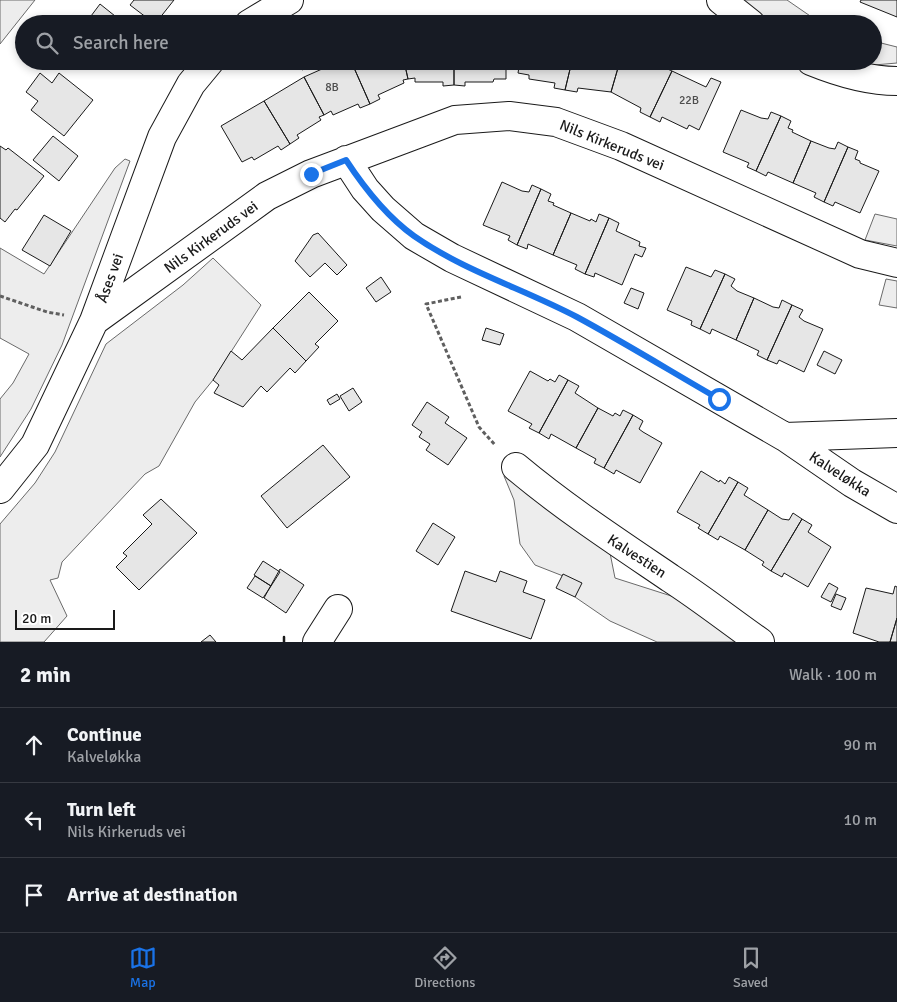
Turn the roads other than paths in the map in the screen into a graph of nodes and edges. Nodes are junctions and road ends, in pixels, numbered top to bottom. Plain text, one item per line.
1 (288, 0) edge
2 (721, 0) edge
3 (263, 15) edge
4 (740, 15) edge
5 (202, 70) edge
6 (836, 70) edge
7 (897, 81) edge
8 (346, 160) junction
9 (897, 263) edge
10 (94, 321) junction
11 (897, 433) edge
12 (785, 437) junction
13 (516, 467) road end
14 (0, 490) edge
15 (897, 509) edge
16 (338, 609) dead end
17 (317, 642) edge
18 (760, 642) edge

1 - 3 street
2 - 4 street
5 - 10 street, Åses vei
6 - 7 street
8 - 9 street, Nils Kirkeruds vei
8 - 10 street, Nils Kirkeruds vei
8 - 12 street, Kalveløkka
10 - 14 street, Åses vei
11 - 12 street, Kalveløkka
12 - 15 street, Kalveløkka
13 - 18 street, Kalvestien
16 - 17 street

